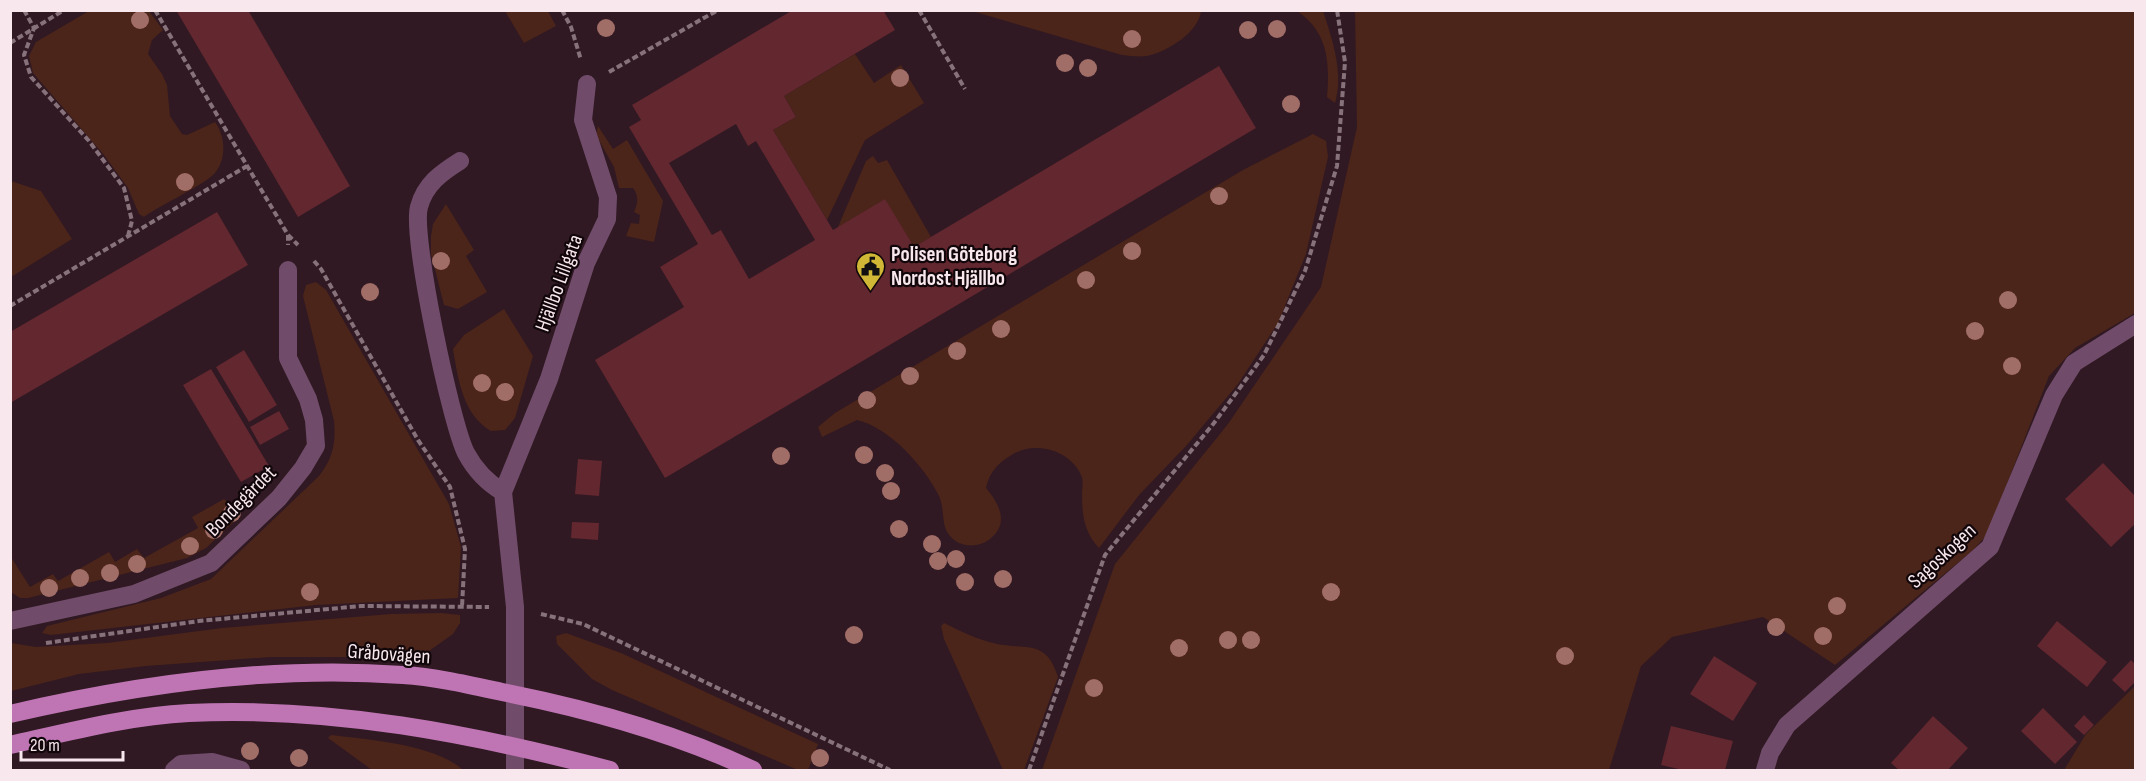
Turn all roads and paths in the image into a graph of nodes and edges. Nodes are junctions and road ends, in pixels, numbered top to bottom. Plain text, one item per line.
1 (24, 10) edge
2 (64, 10) edge
3 (155, 10) edge
4 (562, 10) edge
5 (718, 10) edge
6 (919, 10) edge
7 (1337, 10) edge
8 (34, 28) junction
9 (10, 43) edge
10 (588, 84) junction
11 (965, 88) dead end
12 (460, 161) dead end
13 (247, 166) junction
14 (288, 235) junction
15 (128, 236) junction
16 (304, 252) dead end
17 (313, 260) dead end
18 (288, 270) joint
19 (10, 306) edge
20 (2136, 324) edge
21 (503, 492) junction
22 (462, 607) junction
23 (515, 607) junction
24 (10, 621) edge
25 (37, 640) dead end
26 (515, 694) junction
27 (10, 714) edge
28 (10, 745) edge
29 (516, 747) junction
30 (174, 771) edge
31 (241, 771) edge
32 (515, 771) edge
33 (610, 771) edge
34 (753, 771) edge
35 (890, 771) edge
36 (1029, 771) edge
37 (1765, 771) edge

1 - 8 path
2 - 8 path
3 - 13 path
4 - 10 path
5 - 10 path
6 - 11 path
7 - 36 path
8 - 9 path
8 - 15 path
10 - 21 street, Hjällbo Lillgata
12 - 21 street
13 - 14 path
13 - 15 path
14 - 16 path
14 - 18 path
15 - 19 path
17 - 22 path
18 - 24 street, Bondegärdet
20 - 37 street, Sagoskogen
21 - 23 street, Hjällbo Lillgata
22 - 23 path
22 - 25 path
23 - 26 street, Hjällbo Lillgata
23 - 35 path
26 - 27 main road, Gråbovägen
26 - 29 street, Hjällbo Lillgata
26 - 34 main road, Gråbovägen
28 - 29 main road
29 - 32 street, Hjällbo Lillgata
29 - 33 main road
30 - 31 street

